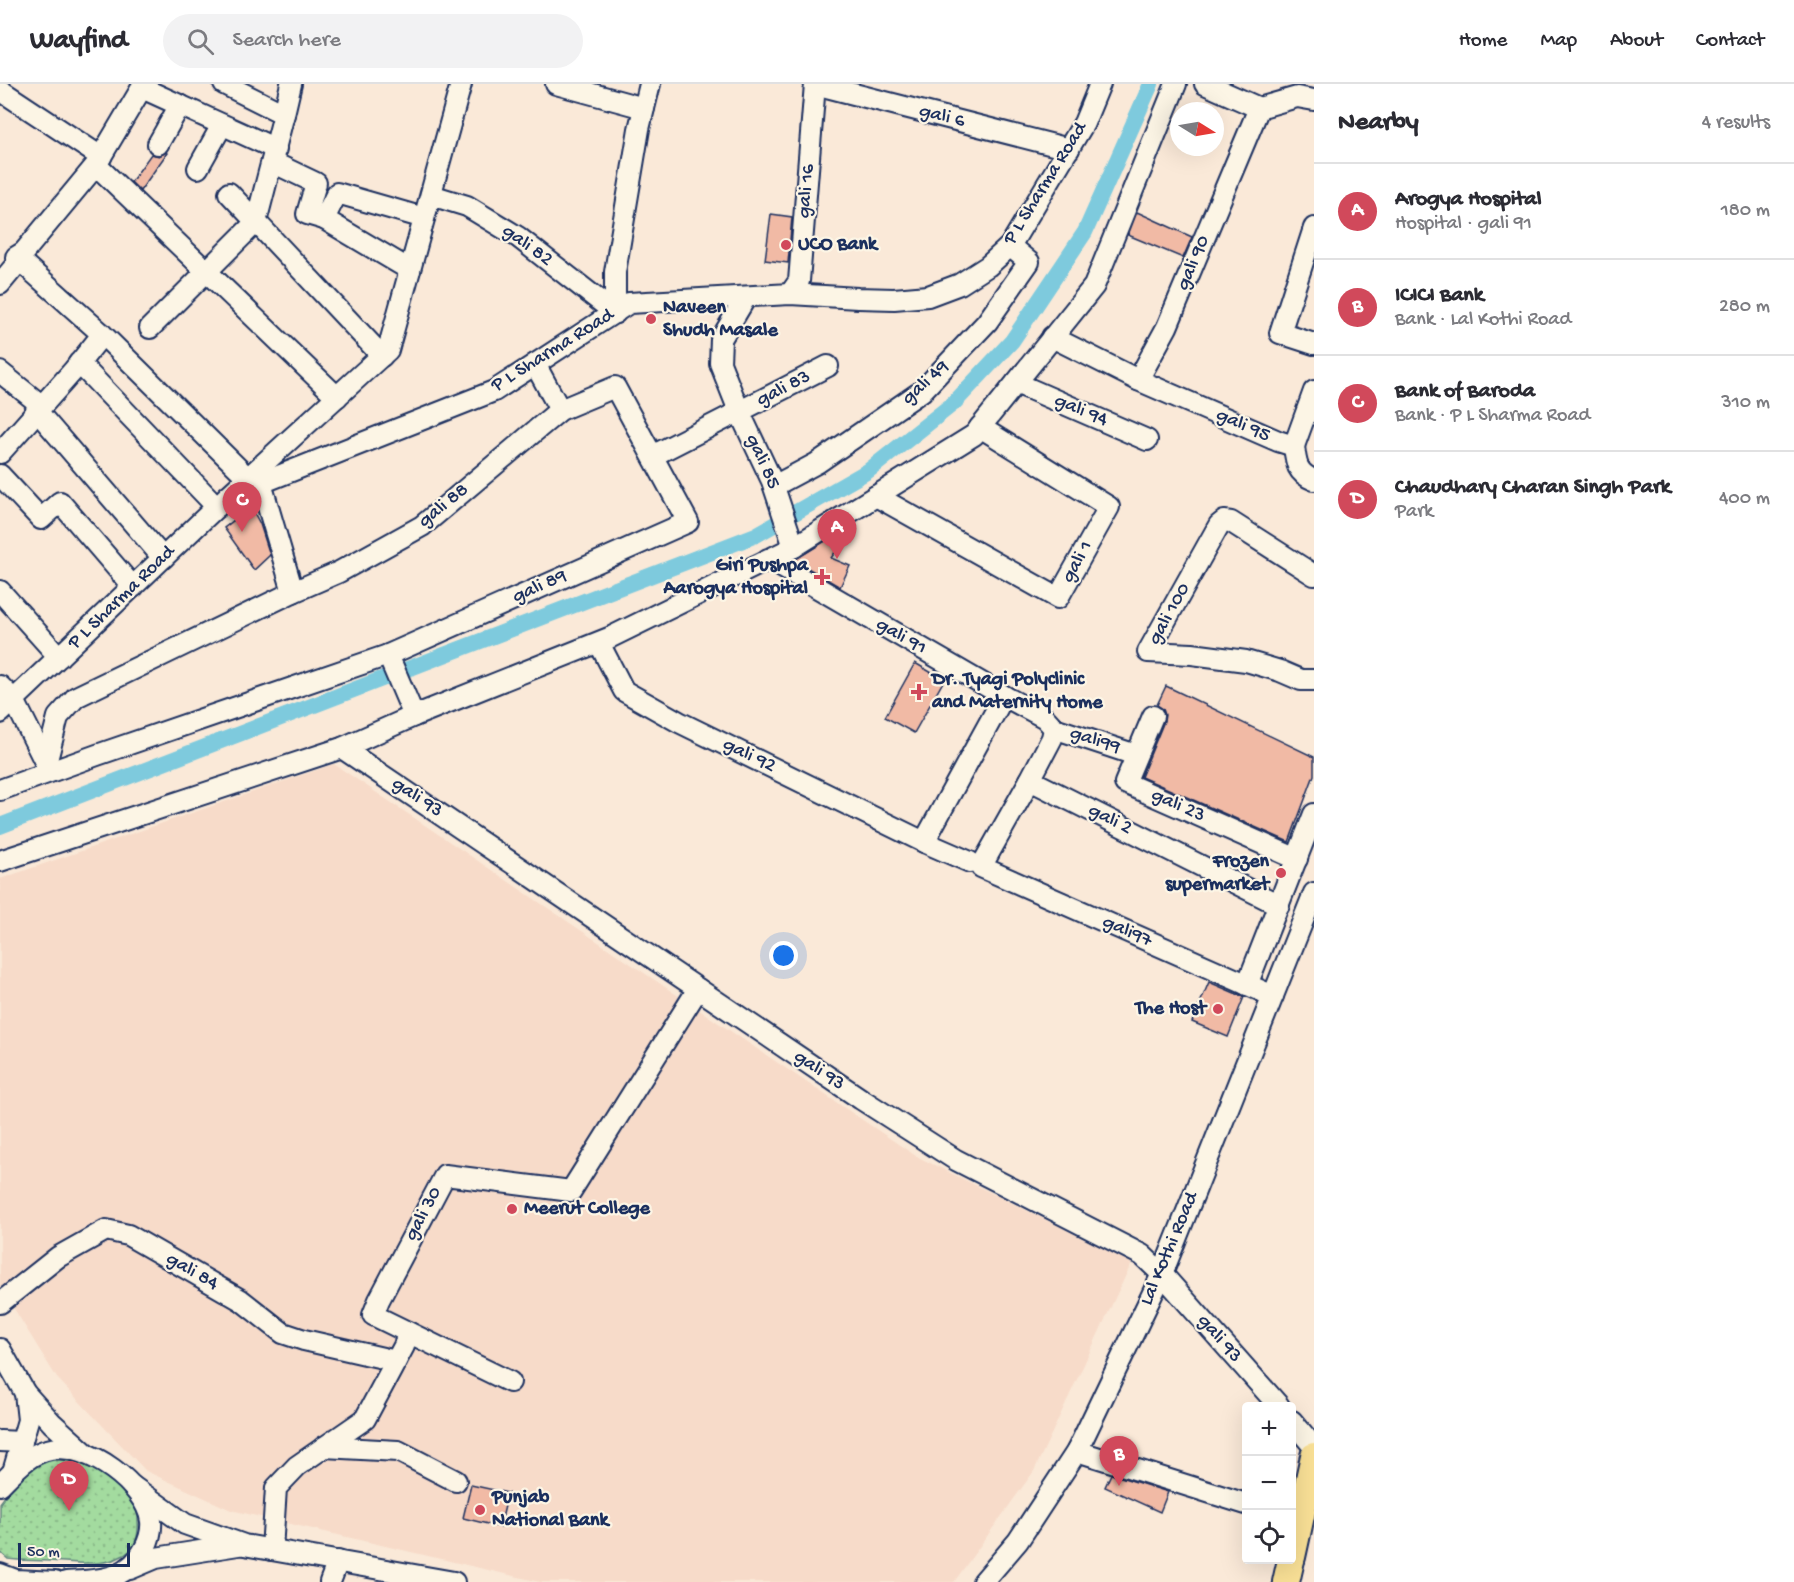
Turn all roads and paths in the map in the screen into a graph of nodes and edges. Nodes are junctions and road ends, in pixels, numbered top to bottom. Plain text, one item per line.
1 (224, 84) edge
2 (291, 84) edge
3 (461, 84) edge
4 (556, 84) edge
5 (650, 84) edge
6 (815, 84) edge
7 (1100, 84) edge
8 (1176, 84) edge
9 (1205, 84) edge
10 (143, 86) edge
11 (0, 90) edge
12 (1286, 93) edge
13 (1314, 100) edge
14 (180, 105) junction
15 (644, 108) junction
16 (1259, 108) junction
17 (284, 114) junction
18 (222, 125) junction
19 (158, 144) dead end
20 (1069, 149) junction
21 (274, 156) junction
22 (98, 161) junction
23 (198, 168) dead end
24 (228, 192) dead end
25 (431, 195) junction
26 (424, 218) junction
27 (324, 219) junction
28 (256, 222) junction
29 (1314, 228) edge
30 (1010, 246) junction
31 (20, 260) junction
32 (410, 270) junction
33 (207, 272) junction
34 (0, 284) edge
35 (790, 294) junction
36 (746, 297) junction
37 (615, 313) junction
38 (150, 328) dead end
39 (101, 333) junction
40 (1052, 337) junction
41 (1314, 344) edge
42 (382, 356) junction
43 (79, 363) junction
44 (535, 364) junction
45 (828, 366) dead end
46 (0, 372) edge
47 (1138, 380) junction
48 (1016, 383) junction
49 (1314, 391) edge
50 (337, 397) junction
51 (39, 408) junction
52 (560, 410) junction
53 (739, 411) junction
54 (980, 427) junction
55 (1147, 440) dead end
56 (1294, 446) junction
57 (1, 451) edge
58 (654, 458) junction
59 (0, 475) edge
60 (1314, 480) edge
61 (254, 481) junction
62 (774, 486) junction
63 (876, 496) junction
64 (223, 501) junction
65 (794, 544) junction
66 (163, 558) junction
67 (768, 560) junction
68 (1314, 575) edge
69 (133, 586) junction
70 (0, 591) edge
71 (293, 592) junction
72 (599, 643) junction
73 (388, 655) junction
74 (59, 657) junction
75 (1314, 680) edge
76 (0, 686) edge
77 (1004, 696) junction
78 (14, 700) junction
79 (0, 713) edge
80 (414, 716) junction
81 (1153, 716) dead end
82 (1049, 723) junction
83 (342, 748) junction
84 (1137, 755) junction
85 (1030, 780) junction
86 (0, 790) edge
87 (1314, 814) edge
88 (924, 842) junction
89 (1297, 858) junction
90 (0, 861) edge
91 (975, 865) junction
92 (1314, 893) edge
93 (1279, 905) junction
94 (1247, 985) junction
95 (698, 989) junction
96 (1273, 996) junction
97 (1162, 1274) junction
98 (0, 1303) edge
99 (408, 1332) junction
100 (0, 1349) edge
101 (396, 1361) junction
102 (510, 1382) dead end
103 (25, 1393) junction
104 (1275, 1402) edge
105 (1296, 1426) edge
106 (0, 1441) edge
107 (22, 1442) junction
108 (324, 1447) junction
109 (1314, 1447) edge
110 (1077, 1451) junction
111 (86, 1454) junction
112 (1314, 1456) edge
113 (7, 1479) edge
114 (456, 1481) dead end
115 (132, 1486) junction
116 (1242, 1503) edge
117 (1296, 1519) edge
118 (244, 1545) junction
119 (272, 1550) junction
120 (338, 1561) junction
121 (1290, 1564) edge
122 (126, 1570) junction
123 (10, 1579) edge
124 (55, 1582) edge
125 (66, 1582) edge
126 (330, 1582) edge
127 (454, 1582) edge
128 (983, 1582) edge
129 (1286, 1582) edge

1 - 17 street
2 - 17 street
3 - 25 street
4 - 15 street
5 - 15 street
6 - 20 street, gali 6
6 - 35 street, gali 16
7 - 20 street, P L Sharma Road
8 - 40 street
9 - 16 street
10 - 14 street
10 - 22 street
11 - 22 street
12 - 13 street
12 - 16 street
14 - 18 street
14 - 19 street
15 - 37 street
16 - 47 street, gali 90
17 - 21 street
18 - 21 street
18 - 23 street
20 - 30 street, P L Sharma Road
21 - 27 street
21 - 28 street
22 - 31 street
22 - 33 street
24 - 28 street
25 - 26 street
25 - 37 street, gali 82
26 - 27 street
26 - 32 street
27 - 32 street
28 - 33 street
28 - 42 street
29 - 41 street
30 - 35 street, P L Sharma Road
30 - 62 street, gali 49
31 - 34 street
31 - 39 street
32 - 42 street
33 - 38 street
33 - 50 street
35 - 36 street, P L Sharma Road
36 - 37 street, P L Sharma Road
36 - 53 street, gali 85
37 - 44 street, P L Sharma Road
39 - 43 street
39 - 61 street
40 - 47 street
40 - 48 street
42 - 50 street, P L Sharma Road
43 - 51 street
43 - 64 street
44 - 52 street
44 - 61 street, P L Sharma Road
45 - 53 street, gali 83
46 - 51 street
47 - 56 street, gali 95
48 - 54 street
48 - 55 street, gali 94
49 - 56 street, gali 95
50 - 61 street, P L Sharma Road
51 - 57 street
51 - 66 street
52 - 58 street, gali 88
52 - 71 street, gali 88
53 - 58 street, gali 83
53 - 62 street, gali 85
54 - 63 street
54 - 63 street, gali 1
56 - 60 street
58 - 73 street, gali 89
59 - 69 street
61 - 64 street, P L Sharma Road
61 - 71 street
62 - 65 street, gali 85
63 - 65 street
64 - 66 street, P L Sharma Road
65 - 67 street
66 - 69 street, P L Sharma Road
67 - 72 street
67 - 77 street, gali 91
68 - 75 street, gali 100
69 - 74 street, P L Sharma Road
70 - 74 street
71 - 78 street, gali 88
72 - 80 street
72 - 88 street, gali 92
73 - 80 street
73 - 86 street
74 - 78 street, P L Sharma Road
76 - 78 street
77 - 82 street, gali 91
77 - 88 street
78 - 79 street, P L Sharma Road
80 - 83 street
81 - 84 street, gali 23
82 - 84 street, gali99
82 - 85 street
83 - 90 street
83 - 95 street, gali 93
84 - 89 street, gali 23
85 - 91 street
85 - 93 street, gali 2
87 - 89 street
88 - 91 street
89 - 93 street
91 - 94 street, gali97
92 - 96 street, Lal Kothi Road
93 - 94 street
94 - 96 street, gali97
95 - 97 street, gali 93
95 - 99 street, gali 30
96 - 97 street, Lal Kothi Road
97 - 104 street, gali 93
97 - 110 street, Lal Kothi Road
98 - 101 street, gali 84
99 - 101 street
99 - 102 street, gali 30
100 - 103 street
101 - 108 street
103 - 107 street
103 - 111 street
105 - 109 street
106 - 107 street
107 - 113 street
108 - 114 street
108 - 119 street
110 - 116 street
110 - 128 street, Lal Kothi Road
111 - 113 street
111 - 115 street
112 - 117 main road
115 - 118 street
115 - 122 street
118 - 119 street
118 - 122 street
119 - 120 street
120 - 126 street
120 - 127 street
121 - 129 main road
122 - 125 street
123 - 124 street

